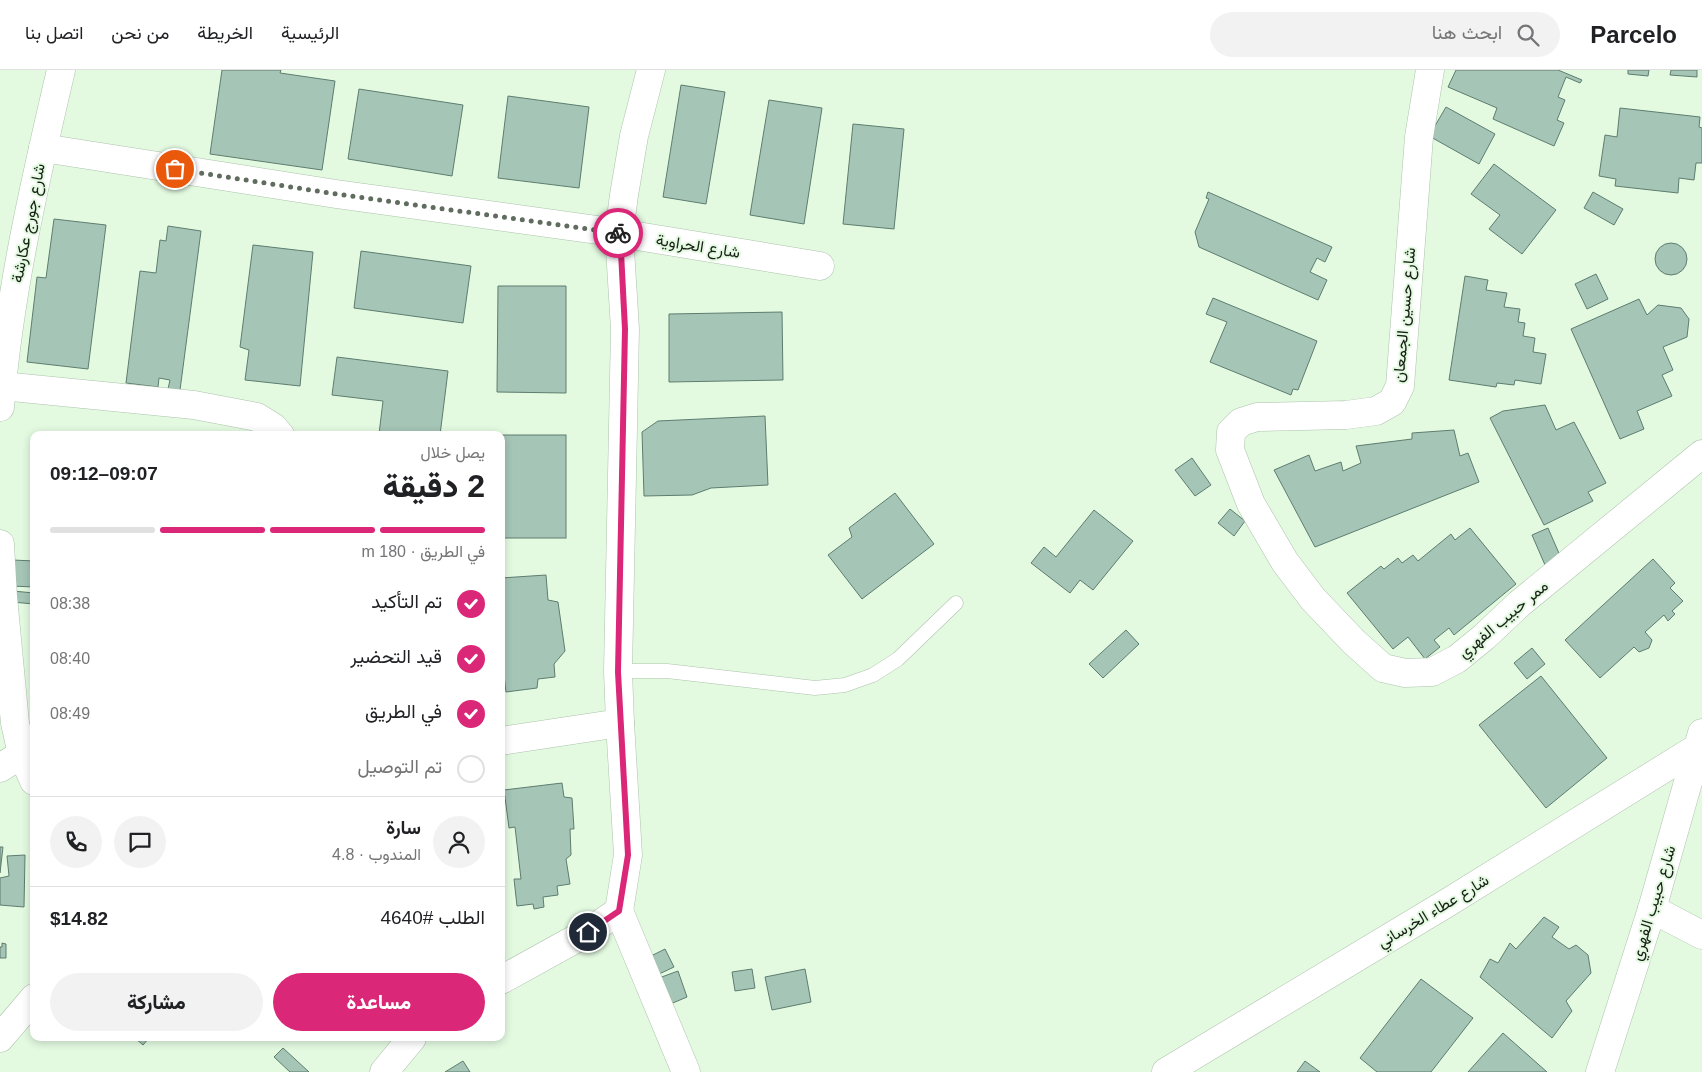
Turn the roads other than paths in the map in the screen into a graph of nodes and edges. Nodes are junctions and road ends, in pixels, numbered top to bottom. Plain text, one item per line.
1 (61, 70) edge
2 (651, 70) edge
3 (1430, 70) edge
4 (43, 148) junction
5 (620, 233) junction
6 (820, 266) dead end
7 (4, 326) edge
8 (1, 396) edge
9 (276, 431) edge
10 (1230, 450) joint
11 (1702, 454) edge
12 (0, 544) edge
13 (956, 603) dead end
14 (618, 672) junction
15 (620, 722) junction
16 (505, 740) edge
17 (1700, 740) edge
18 (11, 761) edge
19 (30, 778) edge
20 (1652, 908) junction
21 (619, 911) junction
22 (1702, 934) edge
23 (505, 978) edge
24 (30, 1003) edge
25 (0, 1038) edge
26 (410, 1041) edge
27 (384, 1072) edge
28 (686, 1072) edge
29 (1166, 1072) edge
30 (1600, 1072) edge

1 - 4 street, شارع جورج عكارشة
2 - 5 street
3 - 10 street, شارع حسين الجمعان
4 - 5 street, شارع الحراوية
4 - 7 street, شارع جورج عكارشة
5 - 6 street, شارع الحراوية
5 - 14 street
7 - 8 street, شارع جورج عكارشة
8 - 9 street
10 - 11 street, ممر حبيب الفهري
12 - 18 street
13 - 14 lane
14 - 15 street
15 - 16 street
15 - 21 street
17 - 20 street, شارع حبيب الفهري
17 - 29 street, شارع عطاء الخرساني
18 - 19 street
20 - 22 street
20 - 30 street, شارع حبيب الفهري
21 - 23 street
21 - 28 street
24 - 25 street
26 - 27 street

